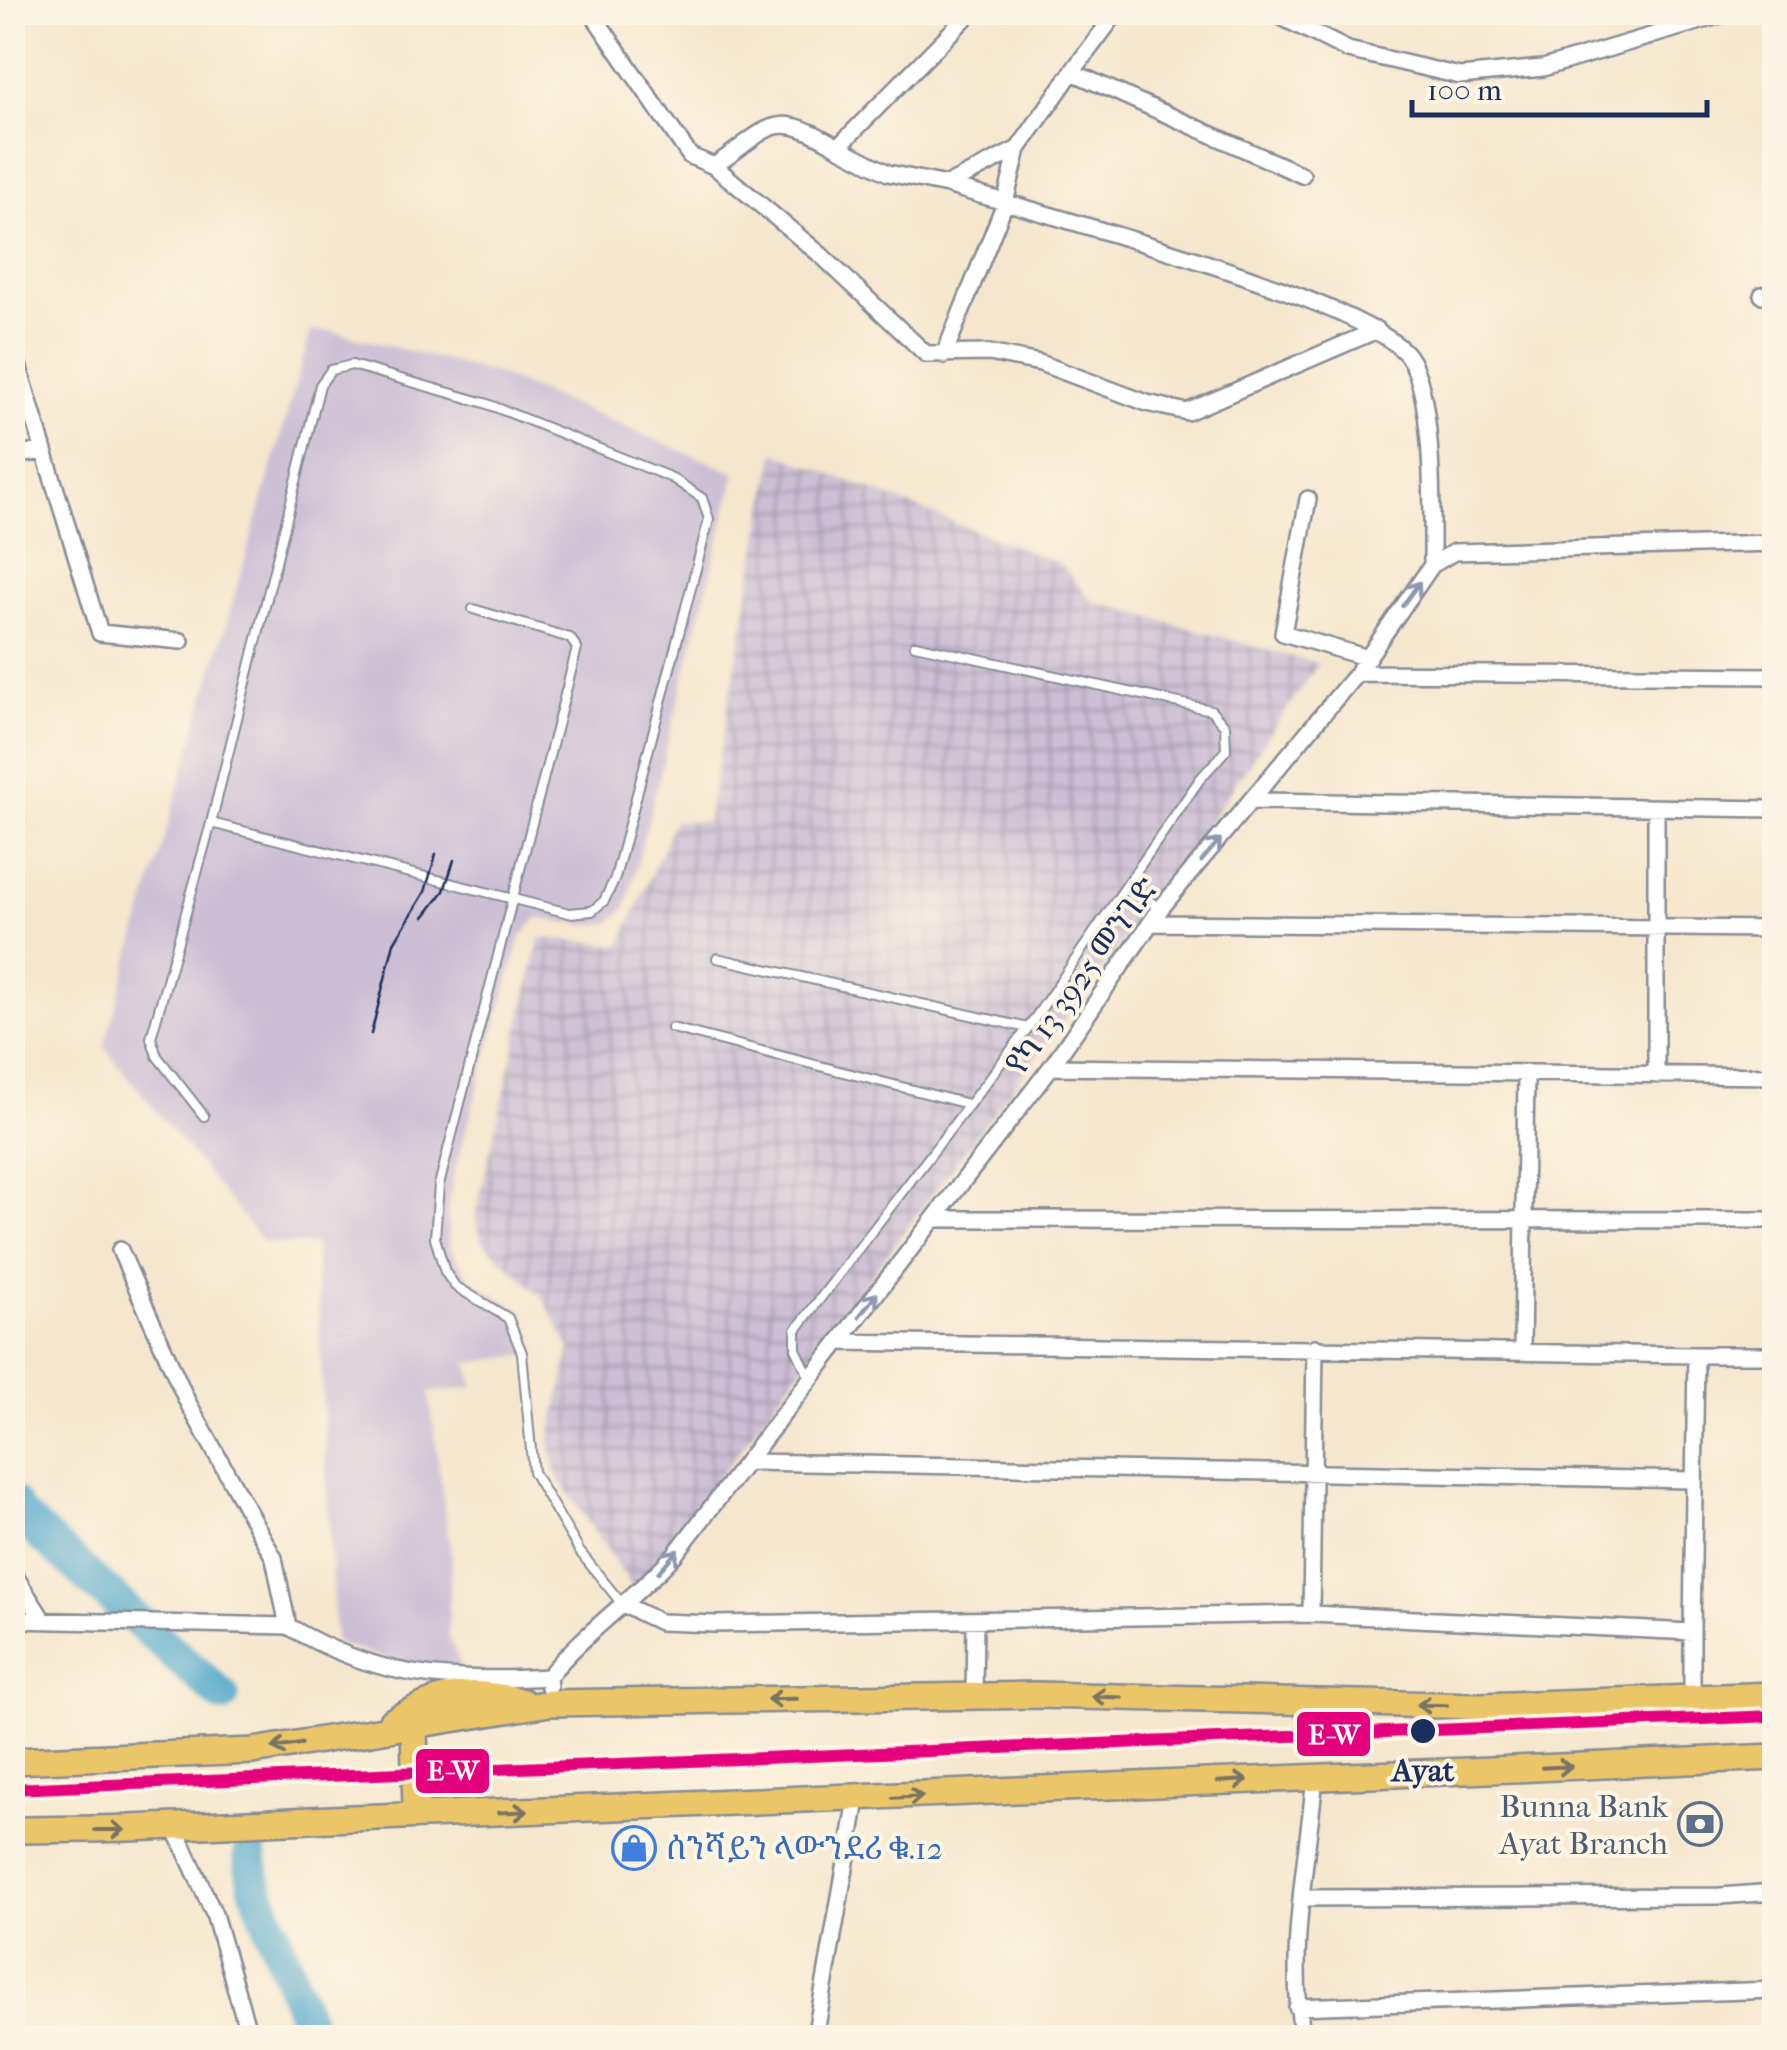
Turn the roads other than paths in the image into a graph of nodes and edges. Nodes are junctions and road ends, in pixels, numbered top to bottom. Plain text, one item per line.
1 (591, 12) edge
2 (971, 12) edge
3 (1117, 12) edge
4 (1271, 12) edge
5 (1730, 12) edge
6 (1072, 72) junction
7 (838, 147) junction
8 (1018, 149) junction
9 (714, 166) junction
10 (1302, 175) dead end
11 (947, 185) junction
12 (1005, 203) junction
13 (1376, 330) junction
14 (12, 345) edge
15 (944, 354) junction
16 (44, 451) junction
17 (12, 456) edge
18 (1308, 499) dead end
19 (1774, 542) edge
20 (1432, 566) junction
21 (472, 608) dead end
22 (181, 642) dead end
23 (915, 644) dead end
24 (1368, 658) junction
25 (1357, 674) junction
26 (1774, 676) edge
27 (1252, 801) junction
28 (1656, 809) junction
29 (1774, 809) edge
30 (212, 823) junction
31 (1127, 888) junction
32 (513, 902) junction
33 (1162, 908) junction
34 (1151, 923) junction
35 (1656, 928) junction
36 (1774, 930) edge
37 (717, 958) dead end
38 (672, 1028) dead end
39 (1028, 1028) junction
40 (1051, 1067) junction
41 (1526, 1075) junction
42 (1656, 1075) junction
43 (1774, 1076) edge
44 (968, 1104) junction
45 (204, 1116) dead end
46 (1524, 1217) junction
47 (934, 1219) junction
48 (1774, 1220) edge
49 (120, 1250) dead end
50 (839, 1342) junction
51 (1314, 1346) junction
52 (1522, 1350) junction
53 (1696, 1354) junction
54 (1774, 1355) edge
55 (810, 1380) junction
56 (748, 1462) junction
57 (1315, 1473) junction
58 (1692, 1480) junction
59 (12, 1571) edge
60 (622, 1604) junction
61 (1310, 1614) junction
62 (12, 1620) edge
63 (43, 1620) junction
64 (975, 1623) junction
65 (288, 1626) junction
66 (1692, 1632) junction
67 (544, 1695) junction
68 (974, 1695) junction
69 (1774, 1695) edge
70 (1692, 1699) junction
71 (414, 1724) junction
72 (382, 1728) junction
73 (1774, 1757) edge
74 (12, 1760) edge
75 (1315, 1777) junction
76 (856, 1800) junction
77 (416, 1816) junction
78 (12, 1830) edge
79 (176, 1830) junction
80 (1774, 1892) edge
81 (1303, 1898) junction
82 (1774, 1990) edge
83 (1297, 2008) junction
84 (250, 2038) edge
85 (815, 2038) edge
86 (1302, 2038) edge

1 - 9 street
2 - 7 street
3 - 6 street
4 - 5 street
6 - 8 street
6 - 10 street
7 - 9 street
7 - 11 street
8 - 11 street
8 - 12 street
9 - 15 street
11 - 12 street
12 - 13 street
12 - 15 street
13 - 15 street
13 - 20 street
14 - 16 street
16 - 17 street
16 - 22 street
18 - 24 street
19 - 20 street
24 -> 20 street, የካ 13 3925 መንገድ
21 - 32 lane
23 - 31 lane
24 - 25 street, የካ 13 3925 መንገድ
25 - 26 street
25 - 27 street, የካ 13 3925 መንገድ
27 - 28 street
33 -> 27 street, የካ 13 3925 መንገድ
28 - 29 street
28 - 35 street
30 - 32 lane
30 - 32 lane
30 - 45 lane
31 - 33 lane
31 - 39 lane
32 - 60 lane
33 - 34 street, የካ 13 3925 መንገድ
34 - 35 street
34 - 40 street, የካ 13 3925 መንገድ
35 - 36 street
35 - 42 street
37 - 39 lane
38 - 44 lane
39 - 44 lane
40 - 41 street
40 - 47 street, የካ 13 3925 መንገድ
41 - 42 street
41 - 46 street
42 - 43 street
44 - 55 lane
46 - 47 street
46 - 48 street
46 - 52 street
50 -> 47 street, የካ 13 3925 መንገድ
49 - 65 street
50 - 51 street
50 - 55 street, የካ 13 3925 መንገድ
51 - 52 street
51 - 57 street
52 - 53 street
53 - 54 street
53 - 58 street
55 - 56 street, የካ 13 3925 መንገድ
56 - 57 street
60 -> 56 street, የካ 13 3925 መንገድ
57 - 58 street
57 - 61 street
58 - 66 street
59 - 63 street
60 - 64 street
60 - 67 street, የካ 13 3925 መንገድ
61 - 64 street
61 - 66 street
62 - 63 street
63 - 65 street
64 - 68 street
65 - 67 street
66 - 70 street
68 -> 67 main road
67 - 71 main road
67 - 72 main road
70 -> 68 main road
69 - 70 main road
71 - 72 main road
71 - 77 main road
72 -> 74 main road
75 -> 73 main road
76 -> 75 main road
75 - 81 street
77 -> 76 main road
76 - 85 street
77 - 79 main road
78 -> 79 main road
79 - 84 street
80 - 81 street
81 - 83 street
82 - 83 street
83 - 86 street

